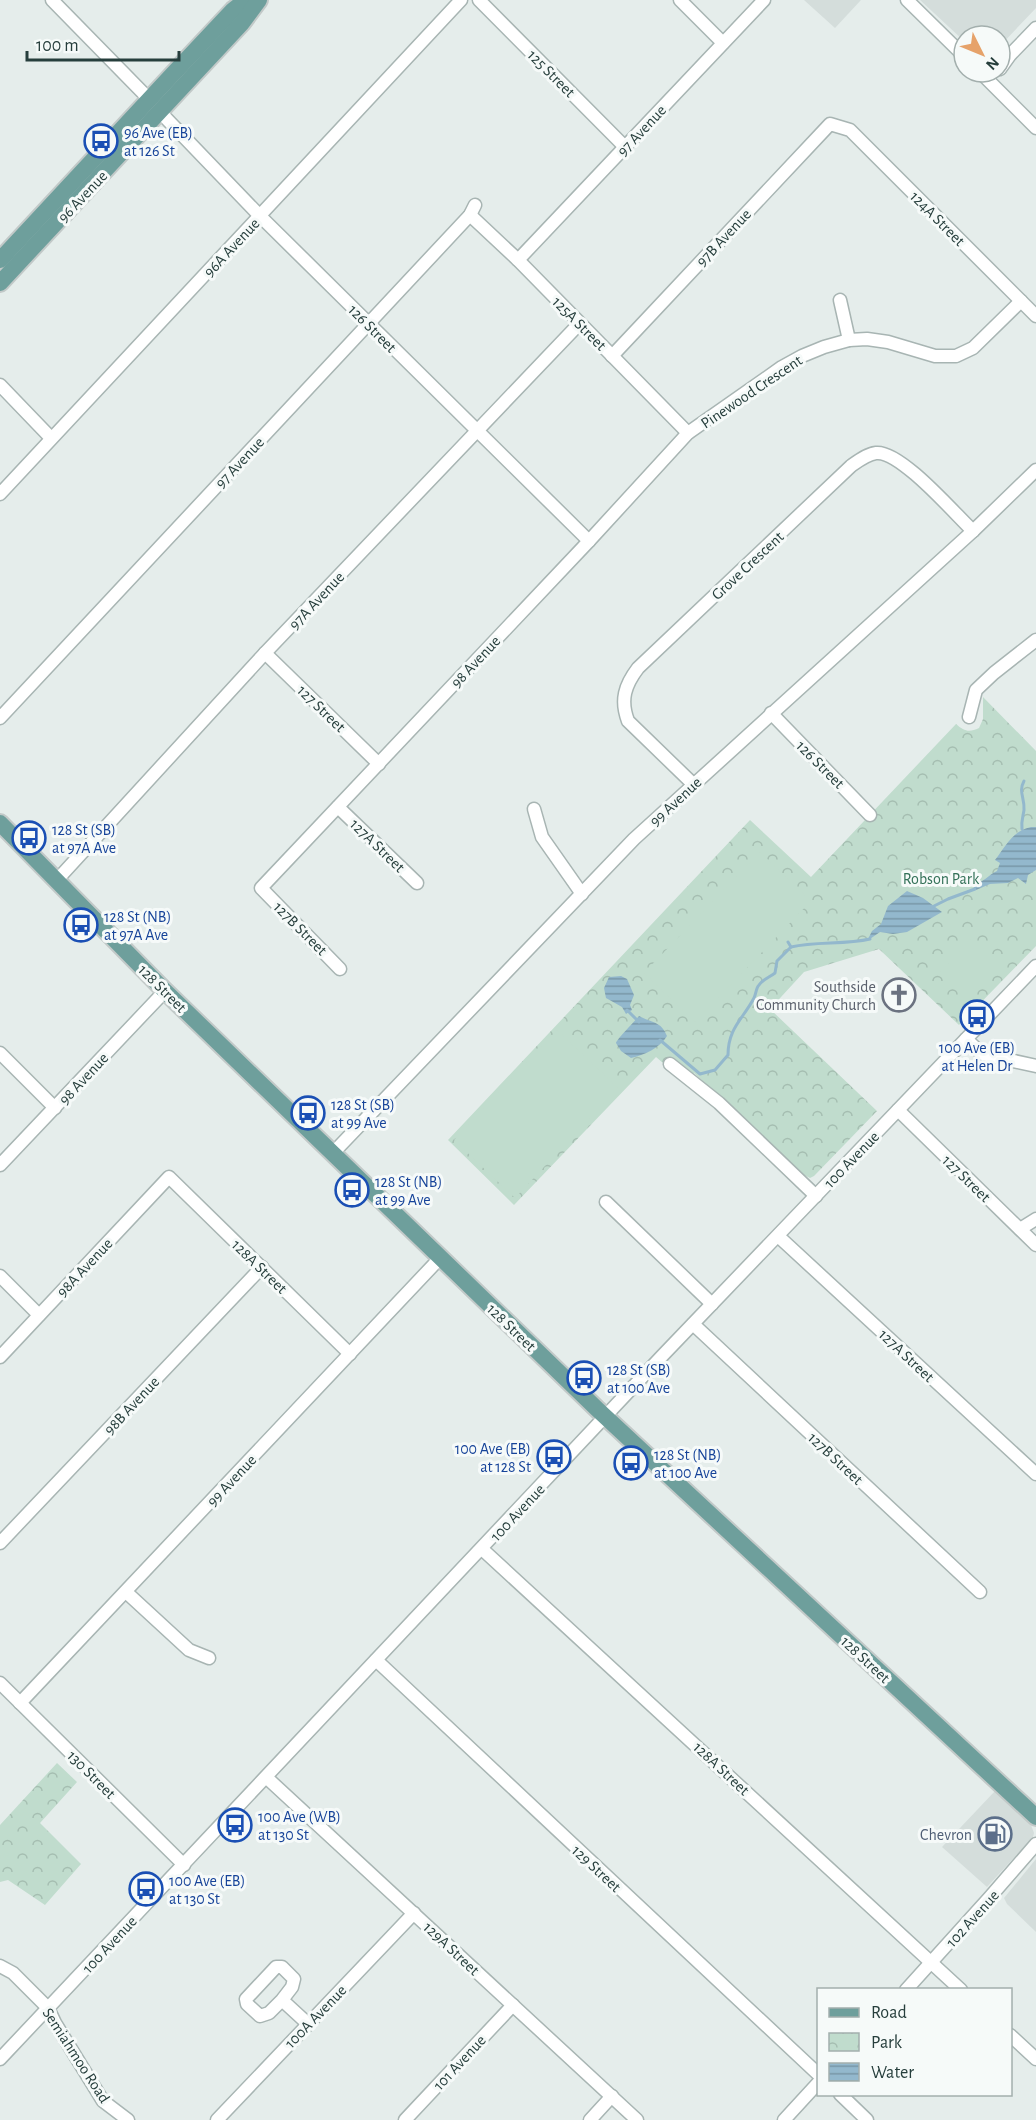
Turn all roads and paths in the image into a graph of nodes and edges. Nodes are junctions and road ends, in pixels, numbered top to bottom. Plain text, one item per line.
1 (52, 0) edge
2 (246, 0) edge
3 (259, 0) edge
4 (461, 0) edge
5 (479, 0) edge
6 (680, 0) edge
7 (764, 0) edge
8 (907, 0) edge
9 (1036, 28) edge
10 (723, 43) junction
11 (952, 44) edge
12 (1012, 53) edge
13 (1000, 84) edge
14 (155, 105) junction
15 (837, 126) joint
16 (1036, 128) edge
17 (625, 147) junction
18 (472, 210) joint
19 (260, 216) junction
20 (0, 260) edge
21 (518, 260) junction
22 (0, 283) edge
23 (840, 300) dead end
24 (1021, 302) junction
25 (1036, 316) edge
26 (368, 323) junction
27 (579, 324) junction
28 (849, 340) junction
29 (612, 356) junction
30 (0, 385) edge
31 (476, 430) junction
32 (688, 433) junction
33 (51, 438) junction
34 (1036, 470) edge
35 (0, 494) edge
36 (973, 531) junction
37 (589, 541) junction
38 (1036, 640) edge
39 (266, 653) junction
40 (771, 713) junction
41 (969, 717) dead end
42 (0, 718) edge
43 (379, 764) junction
44 (693, 784) junction
45 (338, 807) junction
46 (534, 809) dead end
47 (870, 815) dead end
48 (0, 824) edge
49 (57, 880) junction
50 (417, 883) dead end
51 (261, 888) joint
52 (582, 894) junction
53 (1036, 966) edge
54 (340, 969) dead end
55 (165, 990) junction
56 (966, 1039) junction
57 (0, 1053) edge
58 (670, 1064) dead end
59 (1036, 1066) edge
60 (55, 1108) junction
61 (898, 1110) junction
62 (333, 1153) junction
63 (0, 1165) edge
64 (169, 1177) joint
65 (816, 1196) junction
66 (606, 1202) dead end
67 (1036, 1219) edge
68 (1020, 1229) junction
69 (778, 1236) junction
70 (1036, 1245) edge
71 (441, 1257) junction
72 (262, 1267) junction
73 (0, 1276) edge
74 (712, 1304) junction
75 (39, 1315) junction
76 (693, 1324) junction
77 (350, 1354) junction
78 (0, 1357) edge
79 (605, 1417) junction
80 (1036, 1474) edge
81 (0, 1543) edge
82 (482, 1549) junction
83 (126, 1592) junction
84 (980, 1592) dead end
85 (209, 1658) dead end
86 (376, 1660) junction
87 (0, 1683) edge
88 (20, 1703) junction
89 (266, 1777) junction
90 (1036, 1817) edge
91 (1036, 1844) edge
92 (184, 1865) junction
93 (414, 1913) junction
94 (931, 1962) junction
95 (0, 1966) edge
96 (907, 1988) edge
97 (960, 1988) edge
98 (282, 2000) dead end
99 (513, 2005) junction
100 (48, 2008) junction
101 (307, 2023) junction
102 (1012, 2036) edge
103 (0, 2059) edge
104 (1036, 2059) edge
105 (817, 2072) edge
106 (817, 2085) edge
107 (612, 2096) junction
108 (842, 2096) edge
109 (128, 2120) edge
110 (217, 2120) edge
111 (405, 2120) edge
112 (590, 2120) edge
113 (637, 2120) edge
114 (784, 2120) edge
115 (867, 2120) edge

1 - 14 street, 126 Street
2 - 14 main road, 96 Avenue
3 - 14 main road, 96 Avenue
4 - 19 street, 96A Avenue
5 - 17 street, 125 Street
6 - 10 street
7 - 10 street, 97 Avenue
8 - 11 street
9 - 12 street
10 - 17 street, 97 Avenue
13 - 16 street
14 - 19 street, 126 Street
14 - 20 main road, 96 Avenue
14 - 22 main road, 96 Avenue
15 - 24 street, 124A Street
15 - 29 street, 97B Avenue
17 - 21 street, 97 Avenue
18 - 21 street, 125A Street
18 - 26 street, 97 Avenue
19 - 26 street, 126 Street
19 - 33 street, 96A Avenue
21 - 27 street, 125A Street
23 - 28 street
24 - 25 street, 124A Street
24 - 28 street, Pinewood Crescent
26 - 31 street, 126 Street
26 - 42 street, 97 Avenue
27 - 29 street, 125A Street
27 - 31 street, 97A Avenue
28 - 32 street, Pinewood Crescent
29 - 32 street, 125A Street
30 - 33 street
31 - 37 street, 126 Street
31 - 39 street, 97A Avenue
32 - 37 street, 98 Avenue
33 - 35 street, 96A Avenue
34 - 36 street, 99 Avenue
36 - 40 street, 99 Avenue
36 - 44 street, Grove Crescent
37 - 43 street, 98 Avenue
38 - 41 street
39 - 43 street, 127 Street
39 - 49 street, 97A Avenue
40 - 44 street, 99 Avenue
40 - 47 street, 126 Street
43 - 45 street, 98 Avenue
44 - 52 street, 99 Avenue
45 - 50 street, 127A Street
45 - 51 street, 98 Avenue
46 - 52 street
48 - 49 main road, 128 Street
49 - 55 main road, 128 Street
51 - 54 street, 127B Street
52 - 62 street, 99 Avenue
53 - 56 street, 100 Avenue
55 - 60 street, 98 Avenue
55 - 62 main road, 128 Street
56 - 59 street
56 - 61 street, 100 Avenue
57 - 60 street
58 - 65 street
60 - 63 street, 98 Avenue
61 - 65 street, 100 Avenue
61 - 68 street, 127 Street
62 - 71 main road, 128 Street
64 - 72 street, 128A Street
64 - 75 street, 98A Avenue
65 - 69 street, 100 Avenue
66 - 74 street
67 - 68 street
68 - 70 street, 127 Street
69 - 74 street, 100 Avenue
69 - 80 street, 127A Street
71 - 77 street, 99 Avenue
71 - 79 main road, 128 Street
72 - 77 street, 128A Street
72 - 81 street, 98B Avenue
73 - 75 street
74 - 76 street, 100 Avenue
75 - 78 street, 98A Avenue
76 - 79 street, 100 Avenue
76 - 84 street, 127B Street
77 - 83 street, 99 Avenue
79 - 82 street, 100 Avenue
79 - 90 main road, 128 Street
82 - 86 street, 100 Avenue
82 - 94 street, 128A Street
83 - 85 street
83 - 88 street, 99 Avenue
86 - 89 street, 100 Avenue
86 - 105 street, 129 Street
87 - 88 street, 130 Street
88 - 92 street, 130 Street
89 - 92 street, 100 Avenue
89 - 93 street, 129A Street
91 - 94 street, 102 Avenue
92 - 100 street, 100 Avenue
93 - 99 street, 129A Street
93 - 101 street, 100A Avenue
94 - 96 street, 102 Avenue
94 - 97 street, 128A Street
95 - 100 street, Semiahmoo Road
98 - 101 street
99 - 107 street, 129A Street
99 - 111 street, 101 Avenue
100 - 103 street, 100 Avenue
100 - 109 street, Semiahmoo Road
101 - 110 street, 100A Avenue
102 - 104 street
106 - 114 street
107 - 112 street
107 - 113 street, 129A Street
108 - 115 street

